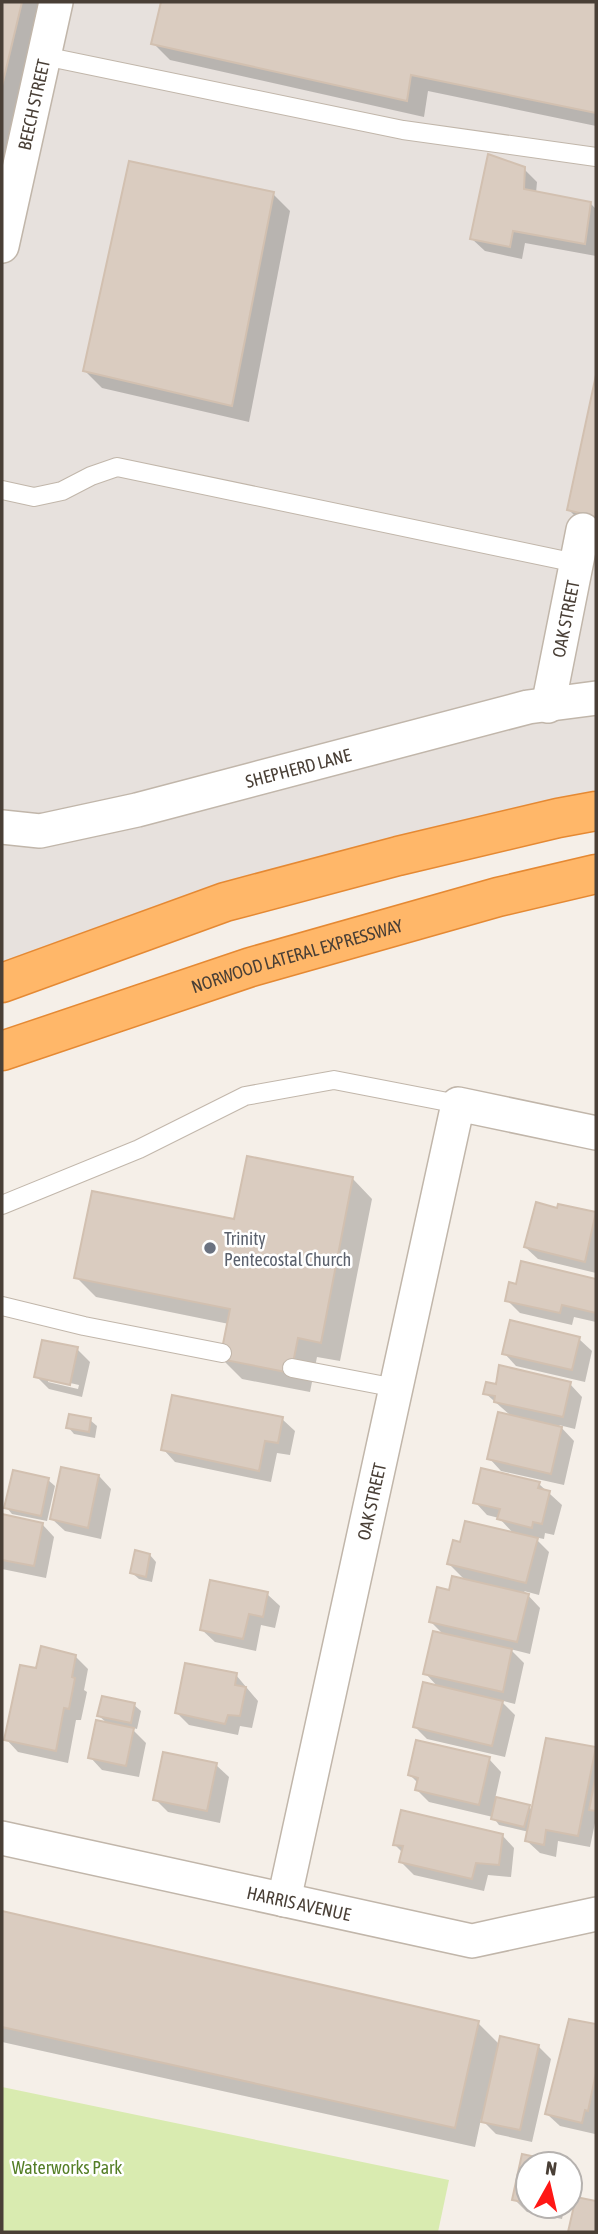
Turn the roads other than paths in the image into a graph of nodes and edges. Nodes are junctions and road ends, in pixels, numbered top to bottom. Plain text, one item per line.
1 (56, 2) edge
2 (44, 56) junction
3 (596, 157) edge
4 (2, 246) edge
5 (2, 490) edge
6 (583, 530) dead end
7 (576, 564) junction
8 (596, 698) edge
9 (548, 706) junction
10 (596, 811) edge
11 (2, 827) edge
12 (596, 874) edge
13 (2, 983) edge
14 (2, 1051) edge
15 (458, 1104) junction
16 (596, 1133) edge
17 (2, 1205) edge
18 (2, 1306) edge
19 (222, 1353) dead end
20 (292, 1367) dead end
21 (396, 1388) junction
22 (2, 1838) edge
23 (284, 1900) junction
24 (596, 1914) edge

1 - 2 street, BEECH STREET
2 - 3 lane
2 - 4 street, BEECH STREET
5 - 7 lane
6 - 7 street, OAK STREET
7 - 9 street, OAK STREET
8 - 9 street, SHEPHERD LANE
9 - 11 street, SHEPHERD LANE
10 - 13 highway
12 - 14 highway, NORWOOD LATERAL EXPRESSWAY
15 - 16 street
15 - 17 lane
15 - 21 street, OAK STREET
18 - 19 lane
20 - 21 lane
21 - 23 street, OAK STREET
22 - 23 street, HARRIS AVENUE
23 - 24 street, HARRIS AVENUE

